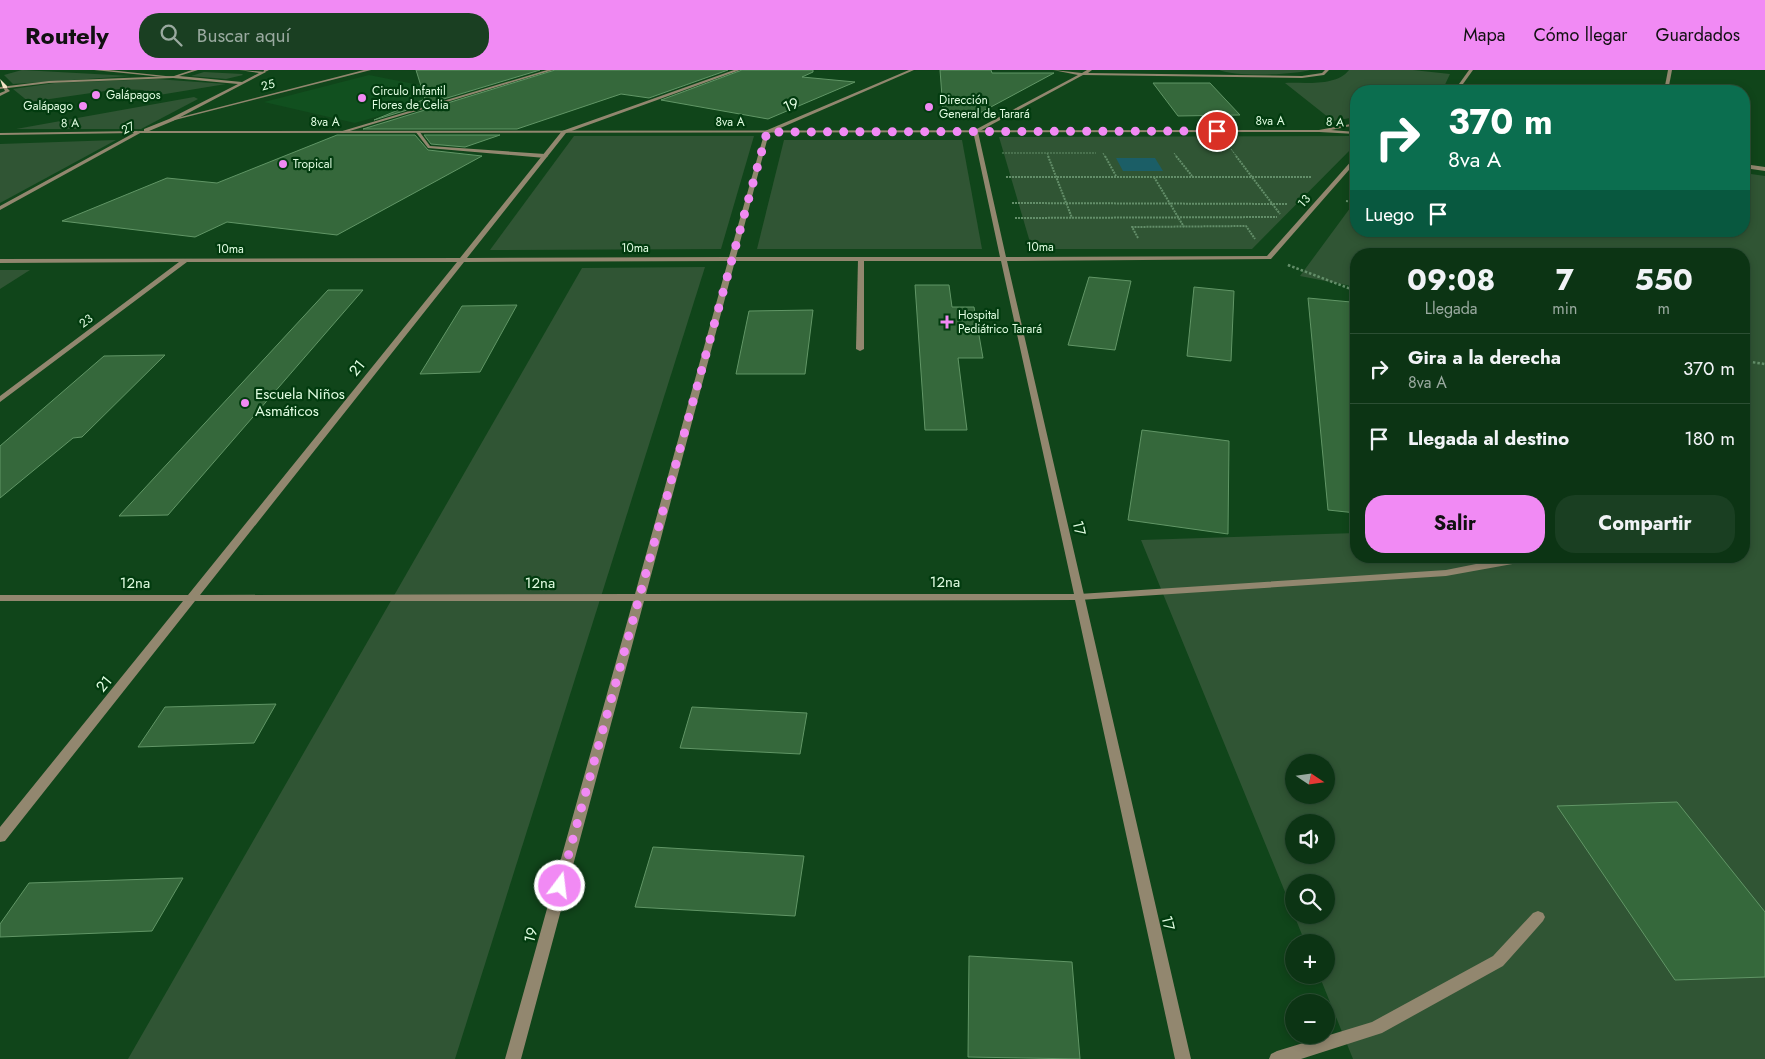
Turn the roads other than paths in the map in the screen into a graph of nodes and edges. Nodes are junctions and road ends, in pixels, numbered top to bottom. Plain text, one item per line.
1 (96, 70) edge
2 (196, 70) edge
3 (241, 70) edge
4 (369, 70) edge
5 (551, 70) edge
6 (738, 70) edge
7 (912, 70) edge
8 (1055, 70) edge
9 (1197, 70) edge
10 (1327, 70) edge
11 (1463, 70) edge
12 (1471, 70) edge
13 (1670, 70) edge
14 (1761, 70) edge
15 (1765, 70) edge
16 (266, 71) edge
17 (1086, 72) edge
18 (1187, 75) junction
19 (173, 77) junction
20 (0, 81) edge
21 (243, 83) junction
22 (1460, 85) edge
23 (1667, 85) edge
24 (2, 88) edge
25 (0, 95) edge
26 (171, 120) junction
27 (1350, 125) edge
28 (975, 131) junction
29 (1319, 131) junction
30 (140, 132) junction
31 (341, 132) junction
32 (417, 132) junction
33 (564, 132) junction
34 (767, 132) junction
35 (1350, 133) edge
36 (0, 134) edge
37 (545, 156) junction
38 (1350, 166) edge
39 (1750, 167) edge
40 (1765, 169) edge
41 (0, 208) edge
42 (1003, 258) junction
43 (1269, 258) joint
44 (732, 259) junction
45 (861, 259) junction
46 (186, 260) junction
47 (462, 260) junction
48 (0, 261) edge
49 (860, 350) dead end
50 (0, 400) edge
51 (1501, 563) edge
52 (1079, 597) junction
53 (0, 598) edge
54 (191, 598) junction
55 (639, 598) junction
56 (0, 836) edge
57 (1538, 917) dead end
58 (513, 1059) edge
59 (1183, 1059) edge
60 (1277, 1059) edge

1 - 19 street
2 - 19 street
3 - 16 street
4 - 26 street, 25
5 - 31 street
6 - 33 street
7 - 34 street, 19
8 - 17 street
9 - 18 street
10 - 18 street
11 - 12 street
12 - 22 street
13 - 23 street
14 - 15 street
16 - 21 street, 27
17 - 18 street
17 - 28 street
19 - 21 street
19 - 24 street
20 - 24 highway
21 - 26 street, 27
24 - 25 street
26 - 30 street, 27
27 - 29 street, 8 A
28 - 29 street, 8va A
28 - 34 street, 8va A
28 - 42 street, 17
29 - 35 street, 8 A
30 - 31 street, 8va A
30 - 36 street, 8 A
30 - 41 street, 27
31 - 32 street, 8va A
32 - 33 street, 8va A
32 - 37 street
33 - 34 street, 8va A
33 - 37 street, 21
34 - 44 street, 19
37 - 47 street, 21
38 - 43 street, 13
39 - 40 street
42 - 43 street, 10ma
42 - 45 street, 10ma
42 - 52 street, 17
44 - 45 street, 10ma
44 - 47 street, 10ma
44 - 55 street, 19
45 - 49 street
46 - 47 street, 10ma
46 - 48 street, 10ma
46 - 50 street, 23
47 - 54 street, 21
51 - 52 street, 12na
52 - 55 street, 12na
52 - 59 street, 17
53 - 54 street, 12na
54 - 55 street, 12na
54 - 56 street, 21
55 - 58 street, 19
57 - 60 street

